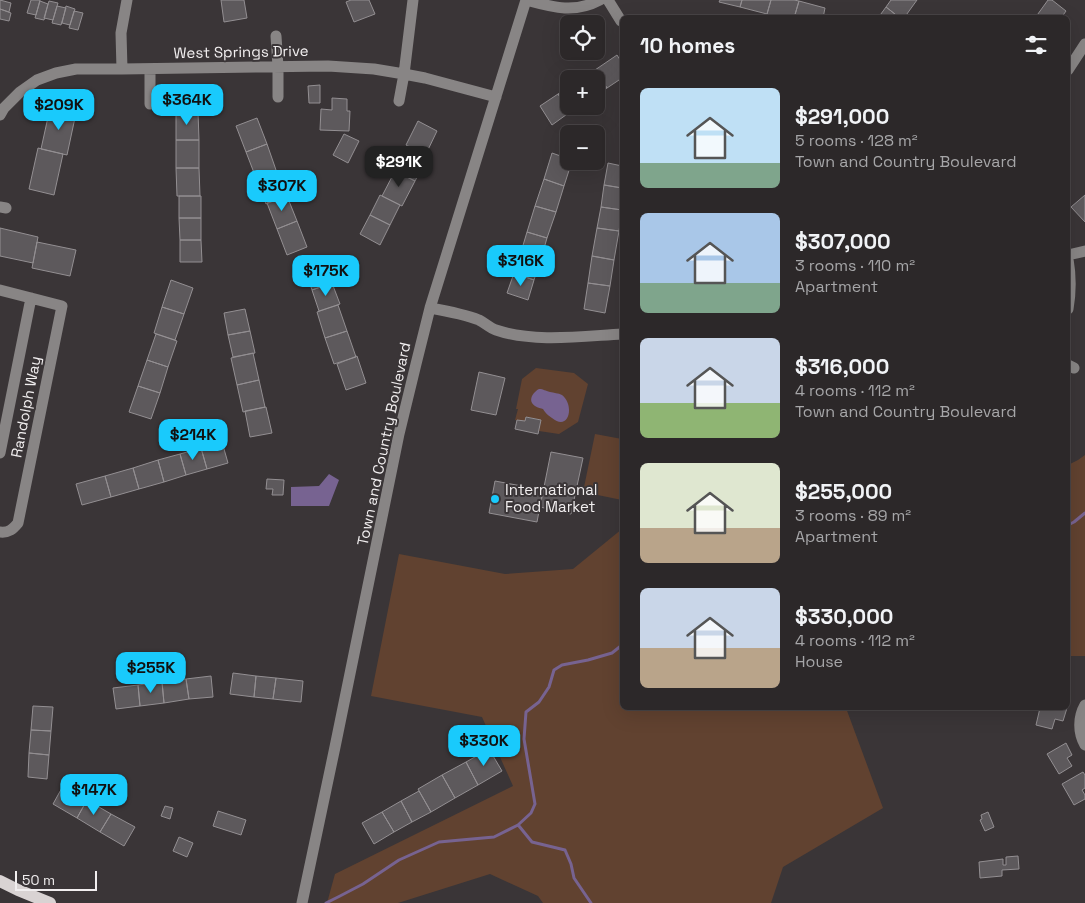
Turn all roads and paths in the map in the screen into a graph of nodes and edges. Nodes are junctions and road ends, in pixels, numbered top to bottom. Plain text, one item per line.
1 (127, 0) edge
2 (413, 0) edge
3 (526, 0) edge
4 (600, 0) edge
5 (608, 0) edge
6 (620, 18) edge
7 (276, 36) dead end
8 (1085, 44) edge
9 (278, 66) junction
10 (1070, 67) edge
11 (150, 69) junction
12 (122, 70) junction
13 (404, 74) junction
14 (278, 97) dead end
15 (496, 97) junction
16 (399, 101) dead end
17 (150, 104) dead end
18 (0, 115) edge
19 (1085, 252) edge
20 (1070, 255) edge
21 (1070, 273) edge
22 (0, 290) edge
23 (1070, 296) edge
24 (31, 298) junction
25 (430, 308) junction
26 (620, 334) edge
27 (0, 453) edge
28 (0, 532) edge
29 (1085, 705) edge
30 (1085, 745) edge
31 (0, 881) edge
32 (50, 903) edge
33 (302, 903) edge

1 - 12 street
2 - 13 street
3 - 4 street
3 - 15 street, Town and Country Boulevard
5 - 6 street
7 - 9 street
8 - 10 street
9 - 11 street, West Springs Drive
9 - 13 street, West Springs Drive
9 - 14 street
11 - 12 street, West Springs Drive
11 - 17 street
12 - 18 street, West Springs Drive
13 - 15 street, West Springs Drive
13 - 16 street
15 - 25 street, Town and Country Boulevard
19 - 20 street
21 - 23 street
22 - 24 street, Randolph Way
24 - 27 street, Randolph Way
24 - 28 street, Randolph Way
25 - 26 street
25 - 33 street, Town and Country Boulevard
29 - 30 street
31 - 32 main road

